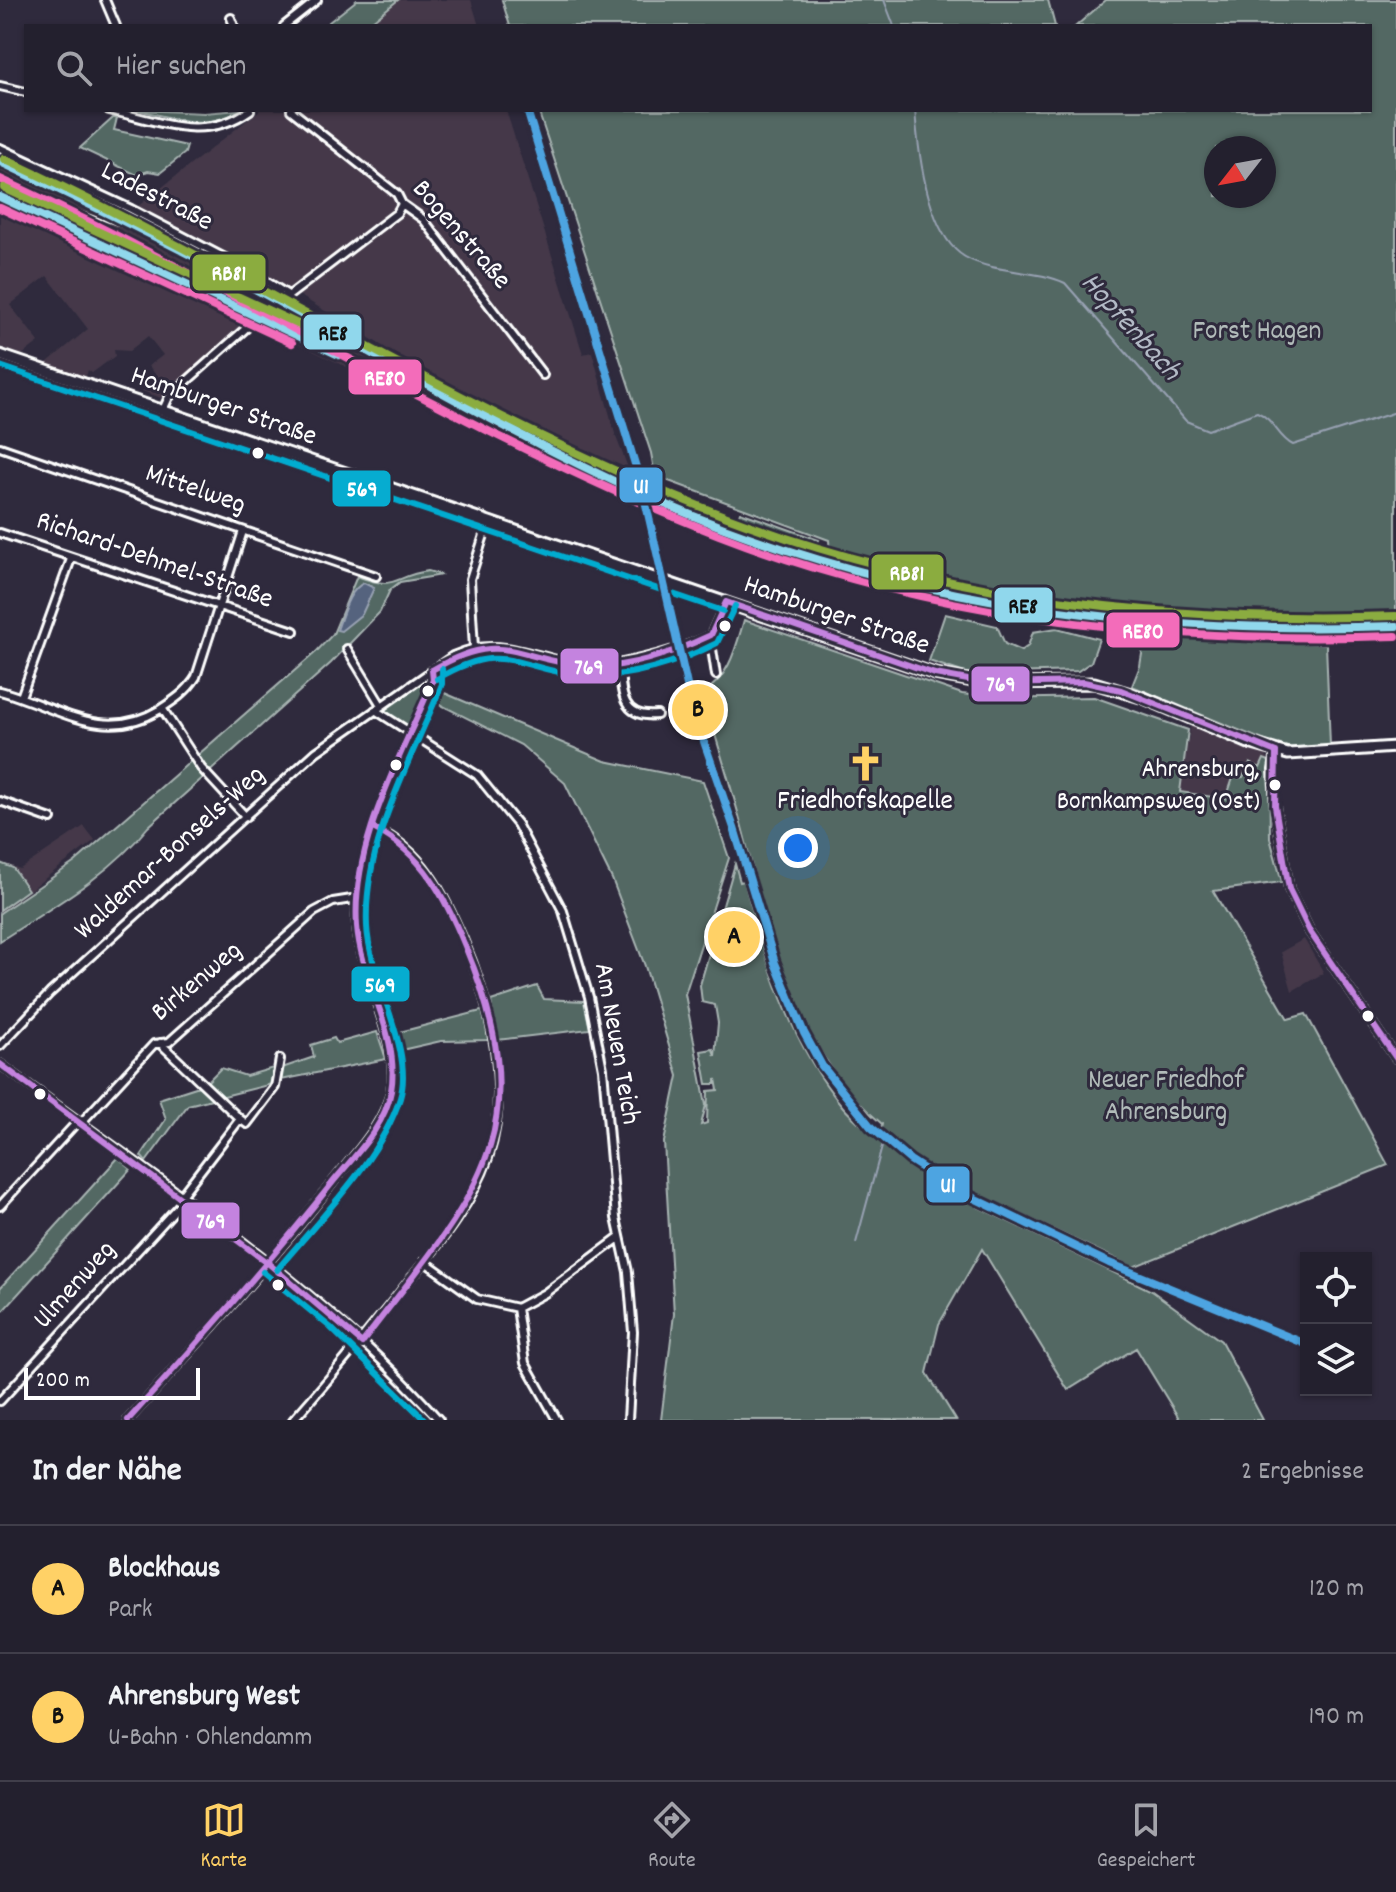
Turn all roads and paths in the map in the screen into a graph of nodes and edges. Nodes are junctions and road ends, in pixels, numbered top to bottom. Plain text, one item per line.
1 (105, 0) edge
2 (317, 0) edge
3 (115, 24) edge
4 (287, 24) edge
5 (0, 86) edge
6 (24, 92) edge
7 (119, 112) edge
8 (247, 112) edge
9 (294, 112) edge
10 (0, 148) edge
11 (402, 204) junction
12 (287, 297) junction
13 (0, 355) edge
14 (543, 375) dead end
15 (163, 410) junction
16 (0, 447) edge
17 (243, 531) junction
18 (485, 532) dead end
19 (0, 533) edge
20 (71, 559) junction
21 (376, 576) dead end
22 (726, 602) junction
23 (220, 608) junction
24 (294, 631) dead end
25 (710, 636) junction
26 (474, 648) junction
27 (347, 649) dead end
28 (620, 664) junction
29 (432, 670) junction
30 (716, 675) dead end
31 (0, 691) edge
32 (21, 697) junction
33 (378, 707) junction
34 (162, 708) junction
35 (657, 715) dead end
36 (410, 733) junction
37 (1396, 747) edge
38 (1276, 752) junction
39 (0, 801) edge
40 (246, 817) junction
41 (51, 819) dead end
42 (375, 829) junction
43 (358, 898) junction
44 (160, 1043) junction
45 (0, 1046) edge
46 (1396, 1058) edge
47 (280, 1059) dead end
48 (0, 1064) edge
49 (240, 1119) junction
50 (79, 1122) junction
51 (182, 1199) junction
52 (0, 1206) edge
53 (619, 1238) junction
54 (424, 1261) junction
55 (269, 1264) junction
56 (517, 1308) junction
57 (362, 1343) junction
58 (0, 1401) edge
59 (128, 1420) edge
60 (293, 1420) edge
61 (439, 1420) edge
62 (557, 1420) edge
63 (628, 1420) edge

1 - 3 street
2 - 4 street
5 - 6 street
7 - 8 street
9 - 11 street, Bogenstraße
10 - 12 street, Ladestraße
11 - 12 street
11 - 14 street, Bogenstraße
12 - 15 street, bridge
13 - 15 main road, Hamburger Straße
15 - 22 main road, Hamburger Straße
16 - 17 street, Mittelweg
17 - 21 street, Mittelweg
17 - 23 street
18 - 26 street
19 - 20 street, Richard-Dehmel-Straße
20 - 23 street, Richard-Dehmel-Straße
20 - 32 street
22 - 25 street
22 - 38 main road, Hamburger Straße
23 - 24 street, Richard-Dehmel-Straße
23 - 34 street
25 - 28 street, Waldemar-Bonsels-Weg
25 - 30 street
26 - 28 street, Waldemar-Bonsels-Weg
26 - 29 street, Waldemar-Bonsels-Weg
27 - 33 street
28 - 35 street
29 - 33 street, Waldemar-Bonsels-Weg
29 - 36 street
31 - 32 street
32 - 34 street
33 - 36 street, Am Neuen Teich
33 - 40 street, Waldemar-Bonsels-Weg
34 - 40 street
36 - 42 street
36 - 53 street, Am Neuen Teich
37 - 38 main road, Hamburger Straße
38 - 46 street
39 - 41 street
40 - 45 street, Waldemar-Bonsels-Weg
42 - 43 street
42 - 54 street
43 - 44 street, Birkenweg
43 - 55 street
44 - 49 street
44 - 50 street, Birkenweg
47 - 49 street, Ulmenweg
48 - 50 street
49 - 51 street, Ulmenweg
50 - 51 street
50 - 52 street, Birkenweg
51 - 55 street
51 - 58 street, Ulmenweg
53 - 56 street
53 - 63 street, Am Neuen Teich
54 - 56 street
54 - 57 street
55 - 57 street
55 - 59 street
56 - 62 street
57 - 60 street
57 - 61 street

